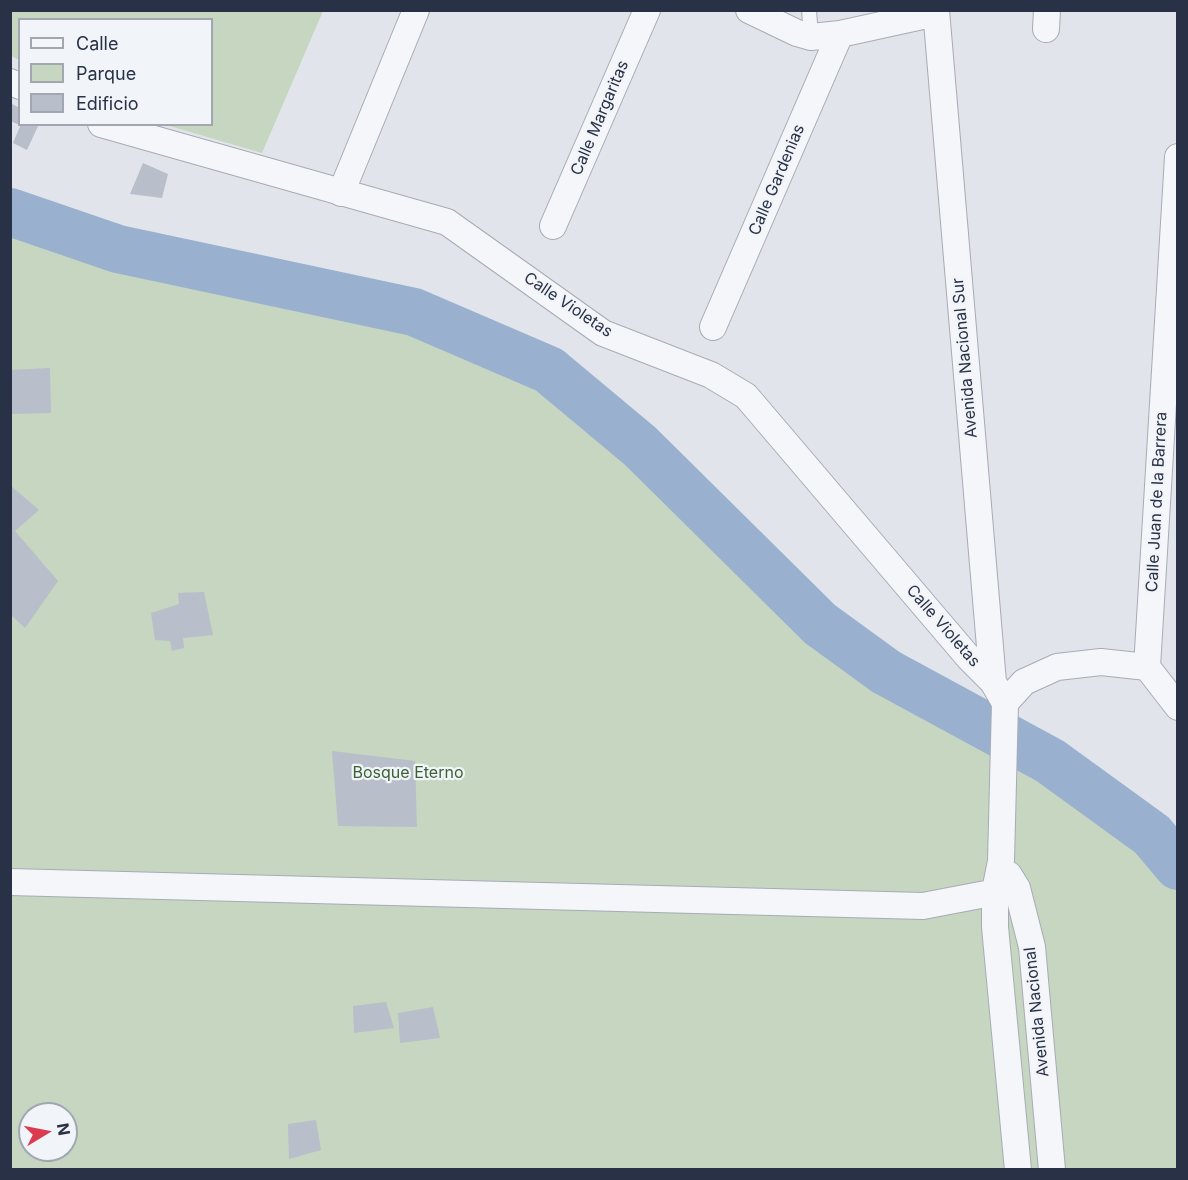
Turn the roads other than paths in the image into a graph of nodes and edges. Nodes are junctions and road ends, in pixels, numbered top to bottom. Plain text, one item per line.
1 (416, 10) edge
2 (647, 10) edge
3 (749, 10) edge
4 (809, 10) edge
5 (936, 12) edge
6 (840, 34) junction
7 (811, 37) junction
8 (108, 126) edge
9 (1178, 157) edge
10 (341, 194) junction
11 (554, 226) dead end
12 (713, 327) dead end
13 (1147, 668) junction
14 (1178, 707) edge
15 (1002, 714) junction
16 (10, 882) edge
17 (1006, 890) junction
18 (1018, 1170) edge
19 (1052, 1170) edge

1 - 10 street
2 - 11 street, Calle Margaritas
3 - 7 street
4 - 7 lane
5 - 6 street
5 - 15 street, Avenida Nacional Sur
6 - 7 street
6 - 12 street, Calle Gardenias
8 - 10 street, Calle Violetas
9 - 13 street, Calle Juan de la Barrera
10 - 15 street, Calle Violetas
13 - 14 street
13 - 15 street
15 - 17 street, Avenida Nacional
16 - 17 street
17 - 18 street, Avenida Nacional
17 - 19 street, Avenida Nacional

